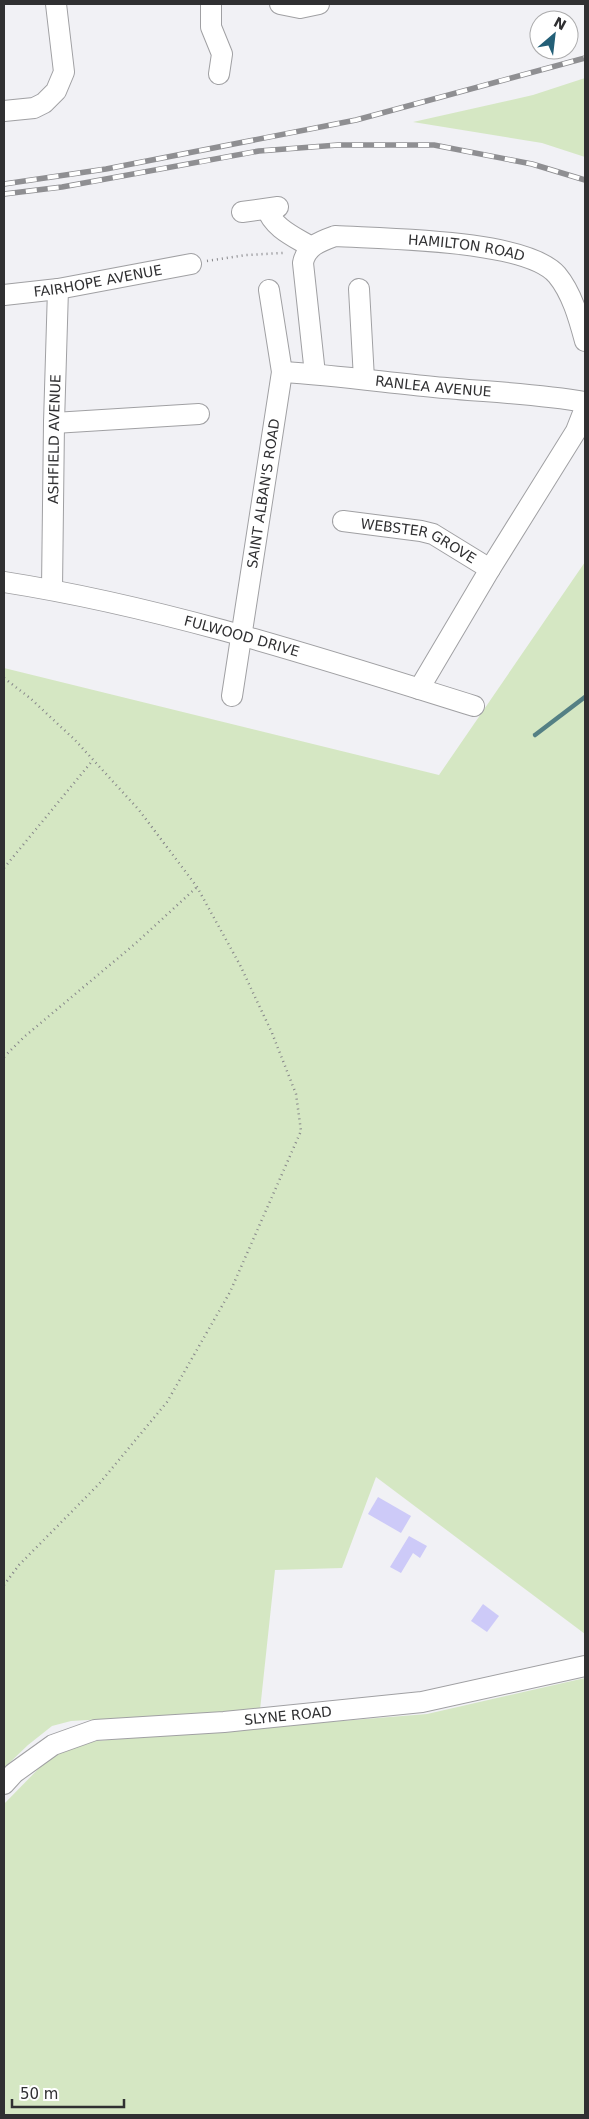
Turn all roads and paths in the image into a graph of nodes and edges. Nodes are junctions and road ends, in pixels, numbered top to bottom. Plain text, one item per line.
1 (56, 4) edge
2 (211, 4) edge
3 (220, 4) edge
4 (280, 4) edge
5 (318, 4) edge
6 (219, 74) dead end
7 (4, 111) edge
8 (242, 212) dead end
9 (304, 247) junction
10 (191, 264) joint
11 (58, 289) junction
12 (359, 289) dead end
13 (269, 290) dead end
14 (4, 295) edge
15 (585, 341) edge
16 (282, 372) junction
17 (315, 374) junction
18 (364, 379) junction
19 (585, 402) edge
20 (585, 408) edge
21 (199, 414) dead end
22 (54, 422) junction
23 (343, 521) dead end
24 (490, 569) junction
25 (4, 582) edge
26 (52, 589) junction
27 (243, 635) junction
28 (4, 678) edge
29 (419, 689) junction
30 (232, 696) dead end
31 (474, 706) dead end
32 (93, 760) junction
33 (4, 868) edge
34 (196, 887) junction
35 (4, 1057) edge
36 (4, 1585) edge
37 (585, 1666) edge
38 (4, 1784) edge

1 - 7 street
2 - 3 street
2 - 6 street
4 - 5 street
8 - 9 street
9 - 10 path
9 - 15 street, HAMILTON ROAD
9 - 17 street
10 - 11 street, FAIRHOPE AVENUE
11 - 14 street, FAIRHOPE AVENUE
11 - 22 street, ASHFIELD AVENUE
12 - 18 street
13 - 16 street, SAINT ALBAN'S ROAD
16 - 17 street, RANLEA AVENUE
16 - 27 street, SAINT ALBAN'S ROAD
17 - 18 street, RANLEA AVENUE
18 - 19 street, RANLEA AVENUE
20 - 24 street
21 - 22 street
22 - 26 street, ASHFIELD AVENUE
23 - 24 street, WEBSTER GROVE
24 - 29 street
25 - 26 street, FULWOOD DRIVE
26 - 27 street, FULWOOD DRIVE
27 - 29 street, FULWOOD DRIVE
27 - 30 street, SAINT ALBAN'S ROAD
28 - 32 path
29 - 31 street, FULWOOD DRIVE
32 - 33 path
32 - 34 path
34 - 35 path
34 - 36 path
37 - 38 street, SLYNE ROAD

